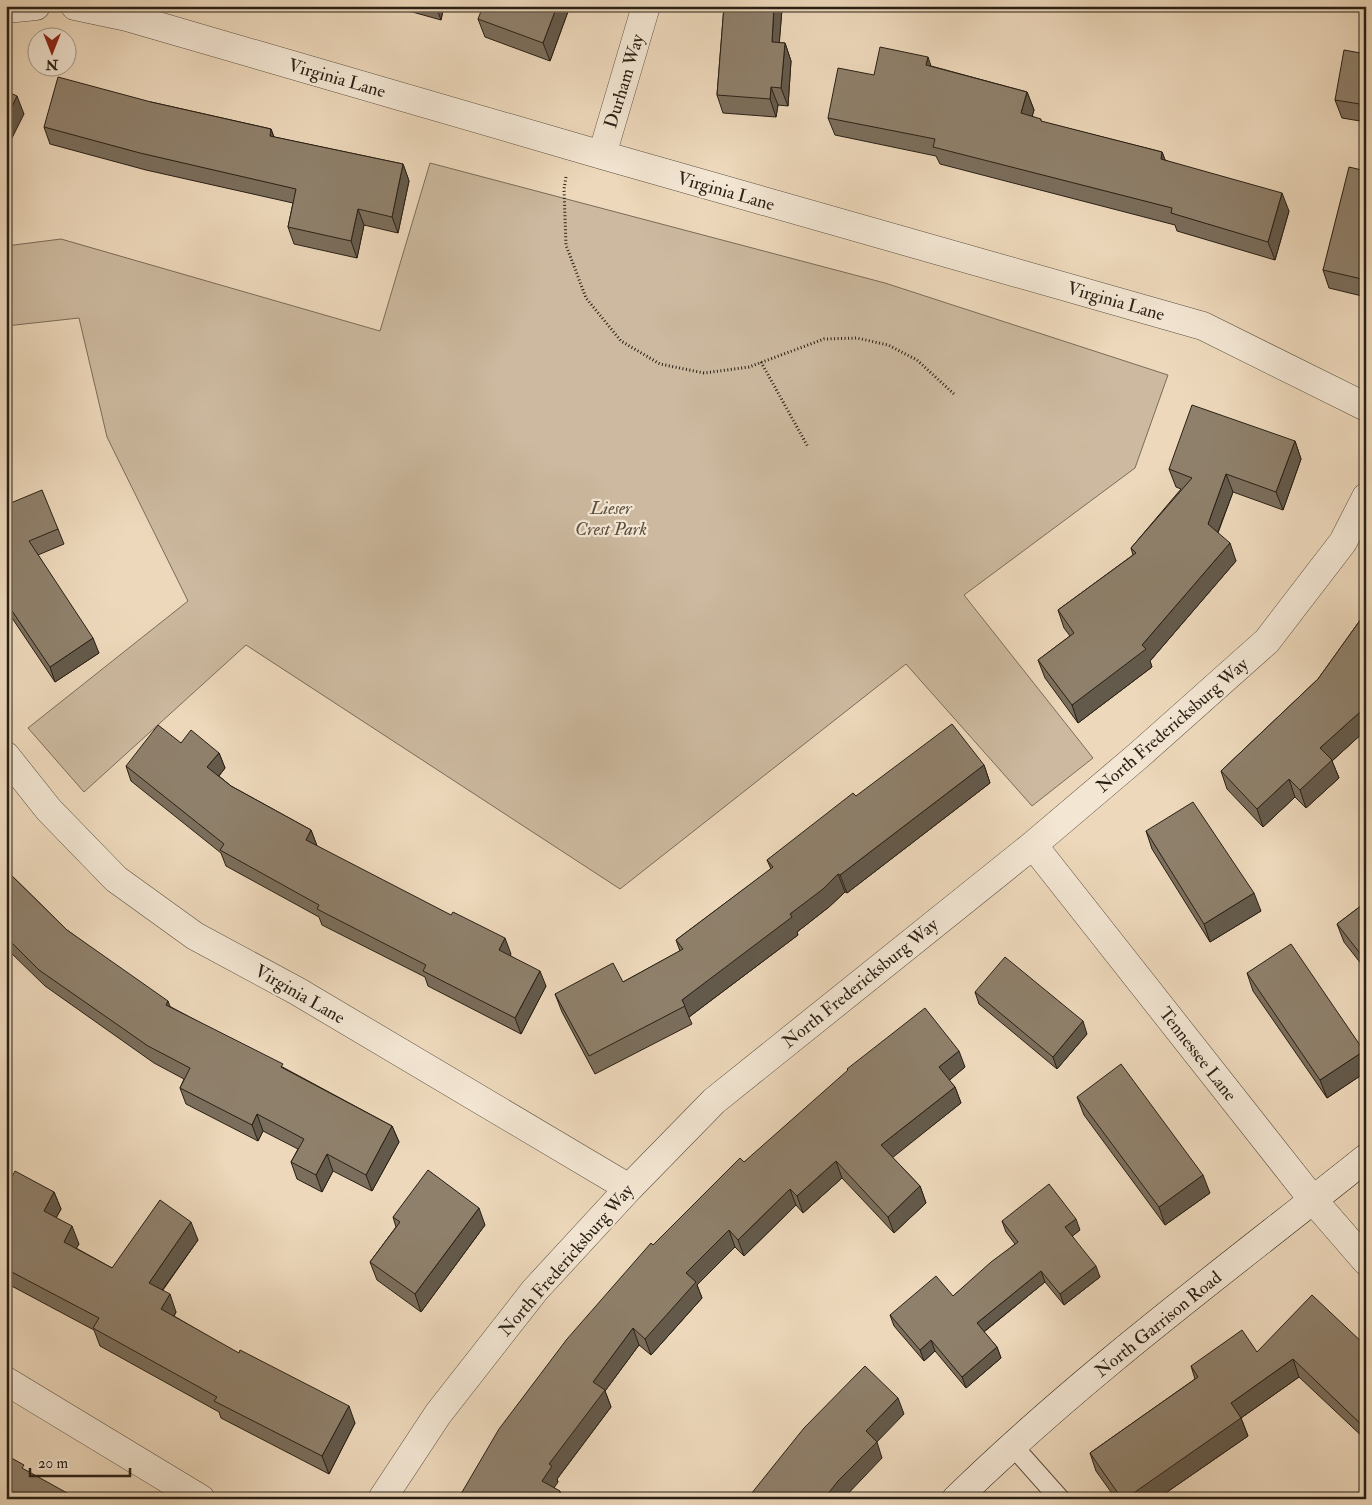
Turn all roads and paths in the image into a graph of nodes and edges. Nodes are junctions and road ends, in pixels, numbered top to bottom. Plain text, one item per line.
1 (36, 6) edge
2 (75, 6) edge
3 (646, 6) edge
4 (6, 9) edge
5 (602, 155) junction
6 (761, 362) junction
7 (954, 394) dead end
8 (1366, 407) edge
9 (808, 447) dead end
10 (1366, 497) edge
11 (6, 756) edge
12 (1033, 845) junction
13 (1366, 1158) edge
14 (629, 1188) junction
15 (1313, 1200) junction
16 (1366, 1261) edge
17 (6, 1381) edge
18 (1012, 1445) junction
19 (201, 1499) edge
20 (382, 1499) edge
21 (956, 1499) edge
22 (1060, 1499) edge

1 - 4 street
2 - 5 street, Virginia Lane
3 - 5 street, Durham Way
5 - 6 path
5 - 8 street, Virginia Lane
6 - 7 path
6 - 9 path
10 - 12 street, North Fredericksburg Way
11 - 14 street, Virginia Lane
12 - 14 street, North Fredericksburg Way
12 - 15 street, Tennessee Lane
13 - 15 street, North Garrison Road
14 - 20 street, North Fredericksburg Way
15 - 16 street, Tennessee Lane
15 - 18 street, North Garrison Road
17 - 19 street
18 - 21 street, North Garrison Road
18 - 22 lane

